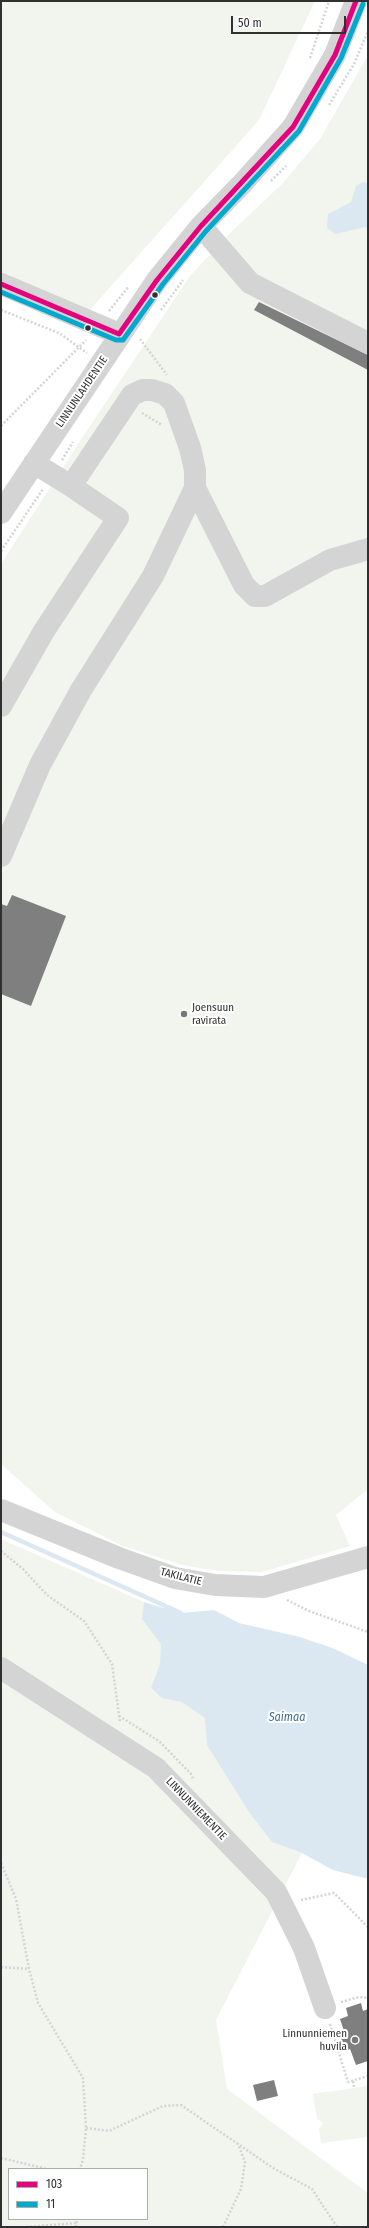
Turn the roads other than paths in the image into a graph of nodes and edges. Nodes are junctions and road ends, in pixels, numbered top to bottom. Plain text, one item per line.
1 (356, 1) edge
2 (201, 226) junction
3 (1, 284) edge
4 (127, 340) junction
5 (368, 343) edge
6 (34, 463) junction
7 (71, 486) junction
8 (196, 488) junction
9 (1, 513) edge
10 (368, 549) edge
11 (1, 706) edge
12 (1, 856) edge
13 (1, 1510) edge
14 (368, 1557) edge
15 (1, 1668) edge
16 (325, 2008) road end

1 - 2 street, LINNUNLAHDENTIE
2 - 4 street, LINNUNLAHDENTIE
2 - 5 street
3 - 4 street
4 - 6 street, LINNUNLAHDENTIE
6 - 7 street
6 - 9 street, LINNUNLAHDENTIE
7 - 8 street
7 - 11 street
8 - 10 street
8 - 12 street
13 - 14 street, TAKILATIE
15 - 16 street, LINNUNNIEMENTIE

